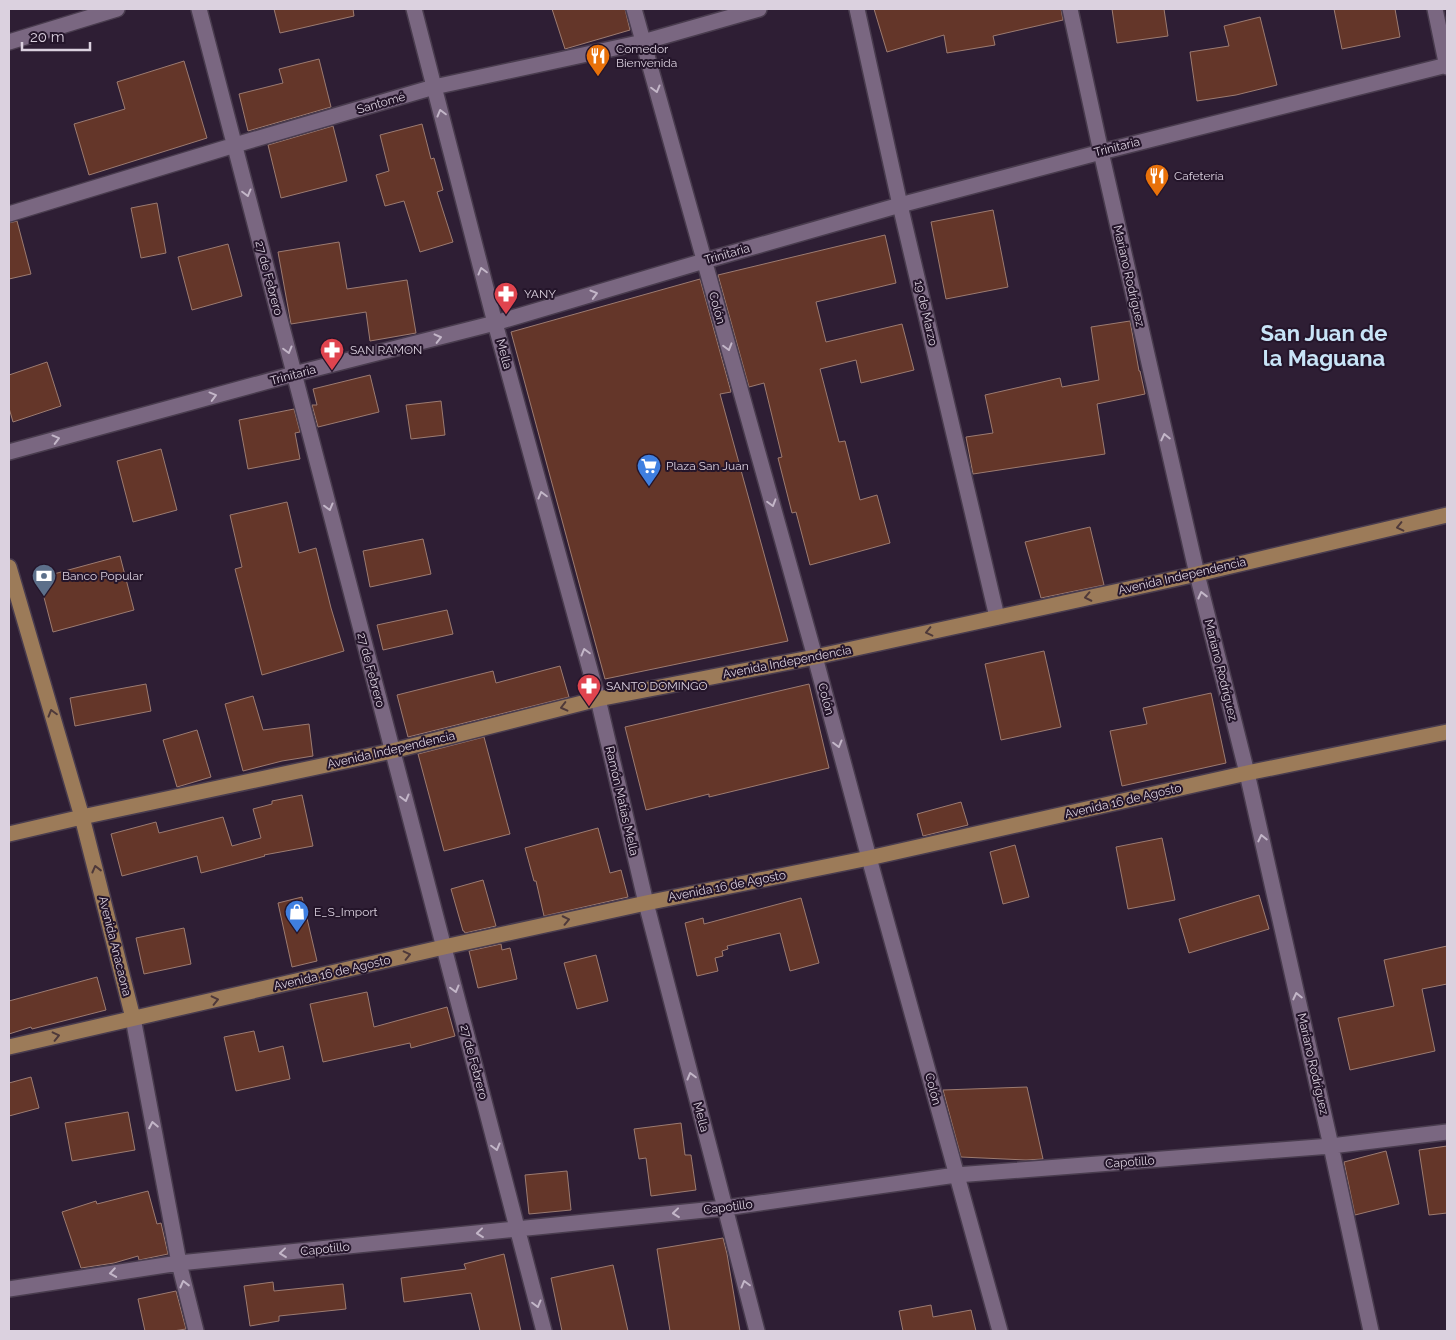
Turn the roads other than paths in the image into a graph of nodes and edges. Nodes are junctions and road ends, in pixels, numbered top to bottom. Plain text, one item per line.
1 (117, 9) edge
2 (199, 9) edge
3 (414, 9) edge
4 (634, 9) edge
5 (759, 9) edge
6 (857, 9) edge
7 (1070, 9) edge
8 (1435, 9) edge
9 (9, 42) edge
10 (643, 42) junction
11 (1447, 66) edge
12 (434, 87) junction
13 (235, 146) junction
14 (1100, 152) junction
15 (900, 205) junction
16 (9, 214) edge
17 (704, 261) junction
18 (495, 323) junction
19 (294, 374) junction
20 (9, 452) edge
21 (1447, 516) edge
22 (9, 567) edge
23 (1197, 574) junction
24 (997, 617) junction
25 (815, 658) junction
26 (598, 699) junction
27 (1447, 732) edge
28 (392, 751) junction
29 (1247, 773) junction
30 (82, 817) junction
31 (9, 834) edge
32 (869, 858) junction
33 (646, 903) junction
34 (444, 947) junction
35 (133, 1018) junction
36 (9, 1047) edge
37 (1447, 1132) edge
38 (1331, 1146) junction
39 (956, 1175) junction
40 (725, 1208) junction
41 (517, 1230) junction
42 (179, 1263) junction
43 (9, 1289) edge
44 (196, 1331) edge
45 (544, 1331) edge
46 (757, 1331) edge
47 (1000, 1331) edge
48 (1371, 1331) edge

1 - 9 street
2 - 13 street, 27 de Febrero
3 - 12 street, Mella
4 - 10 street, Colón
5 - 10 street, Santomé
6 - 15 street, 19 de Marzo
7 - 14 street, Mariano Rodríguez
8 - 11 street
10 - 12 street, Santomé
10 -> 17 street, Colón
11 - 14 street, Trinitaria
12 - 13 street, Santomé
18 -> 12 street, Mella
13 - 16 street, Santomé
13 -> 19 street, 27 de Febrero
14 - 15 street, Trinitaria
23 -> 14 street, Mariano Rodríguez
15 - 17 street, Trinitaria
15 - 24 street, 19 de Marzo
18 -> 17 street, Trinitaria
17 -> 25 street, Colón
19 -> 18 street, Trinitaria
26 -> 18 street, Mella
20 -> 19 street, Trinitaria
19 -> 28 street, 27 de Febrero
21 -> 23 main road, Avenida Independencia
30 -> 22 main road, Avenida Anacaona
23 -> 24 main road, Avenida Independencia
29 -> 23 street, Mariano Rodríguez
24 -> 25 main road, Avenida Independencia
25 - 26 main road, Avenida Independencia
25 -> 32 street, Colón
26 -> 28 main road, Avenida Independencia
26 - 33 street, Ramón Matías Mella
27 - 29 main road, Avenida 16 de Agosto
28 - 30 main road, Avenida Independencia
28 -> 34 street, 27 de Febrero
29 - 32 main road, Avenida 16 de Agosto
38 -> 29 street, Mariano Rodríguez
30 - 31 main road, Avenida Independencia
35 -> 30 main road, Avenida Anacaona
32 - 33 main road, Avenida 16 de Agosto
32 - 39 street, Colón
34 -> 33 main road, Avenida 16 de Agosto
40 -> 33 street, Mella
35 -> 34 main road, Avenida 16 de Agosto
34 -> 41 street, 27 de Febrero
36 -> 35 main road, Avenida 16 de Agosto
42 -> 35 street, Avenida Anacaona
37 - 38 street, Capotillo
38 - 39 street, Capotillo
38 - 48 street, Mariano Rodríguez
39 - 40 street, Capotillo
39 - 47 street, Colón
40 -> 41 street, Capotillo
46 -> 40 street, Mella
41 -> 42 street, Capotillo
41 -> 45 street, 27 de Febrero
42 -> 43 street, Capotillo
44 -> 42 street, Avenida Anacaona

